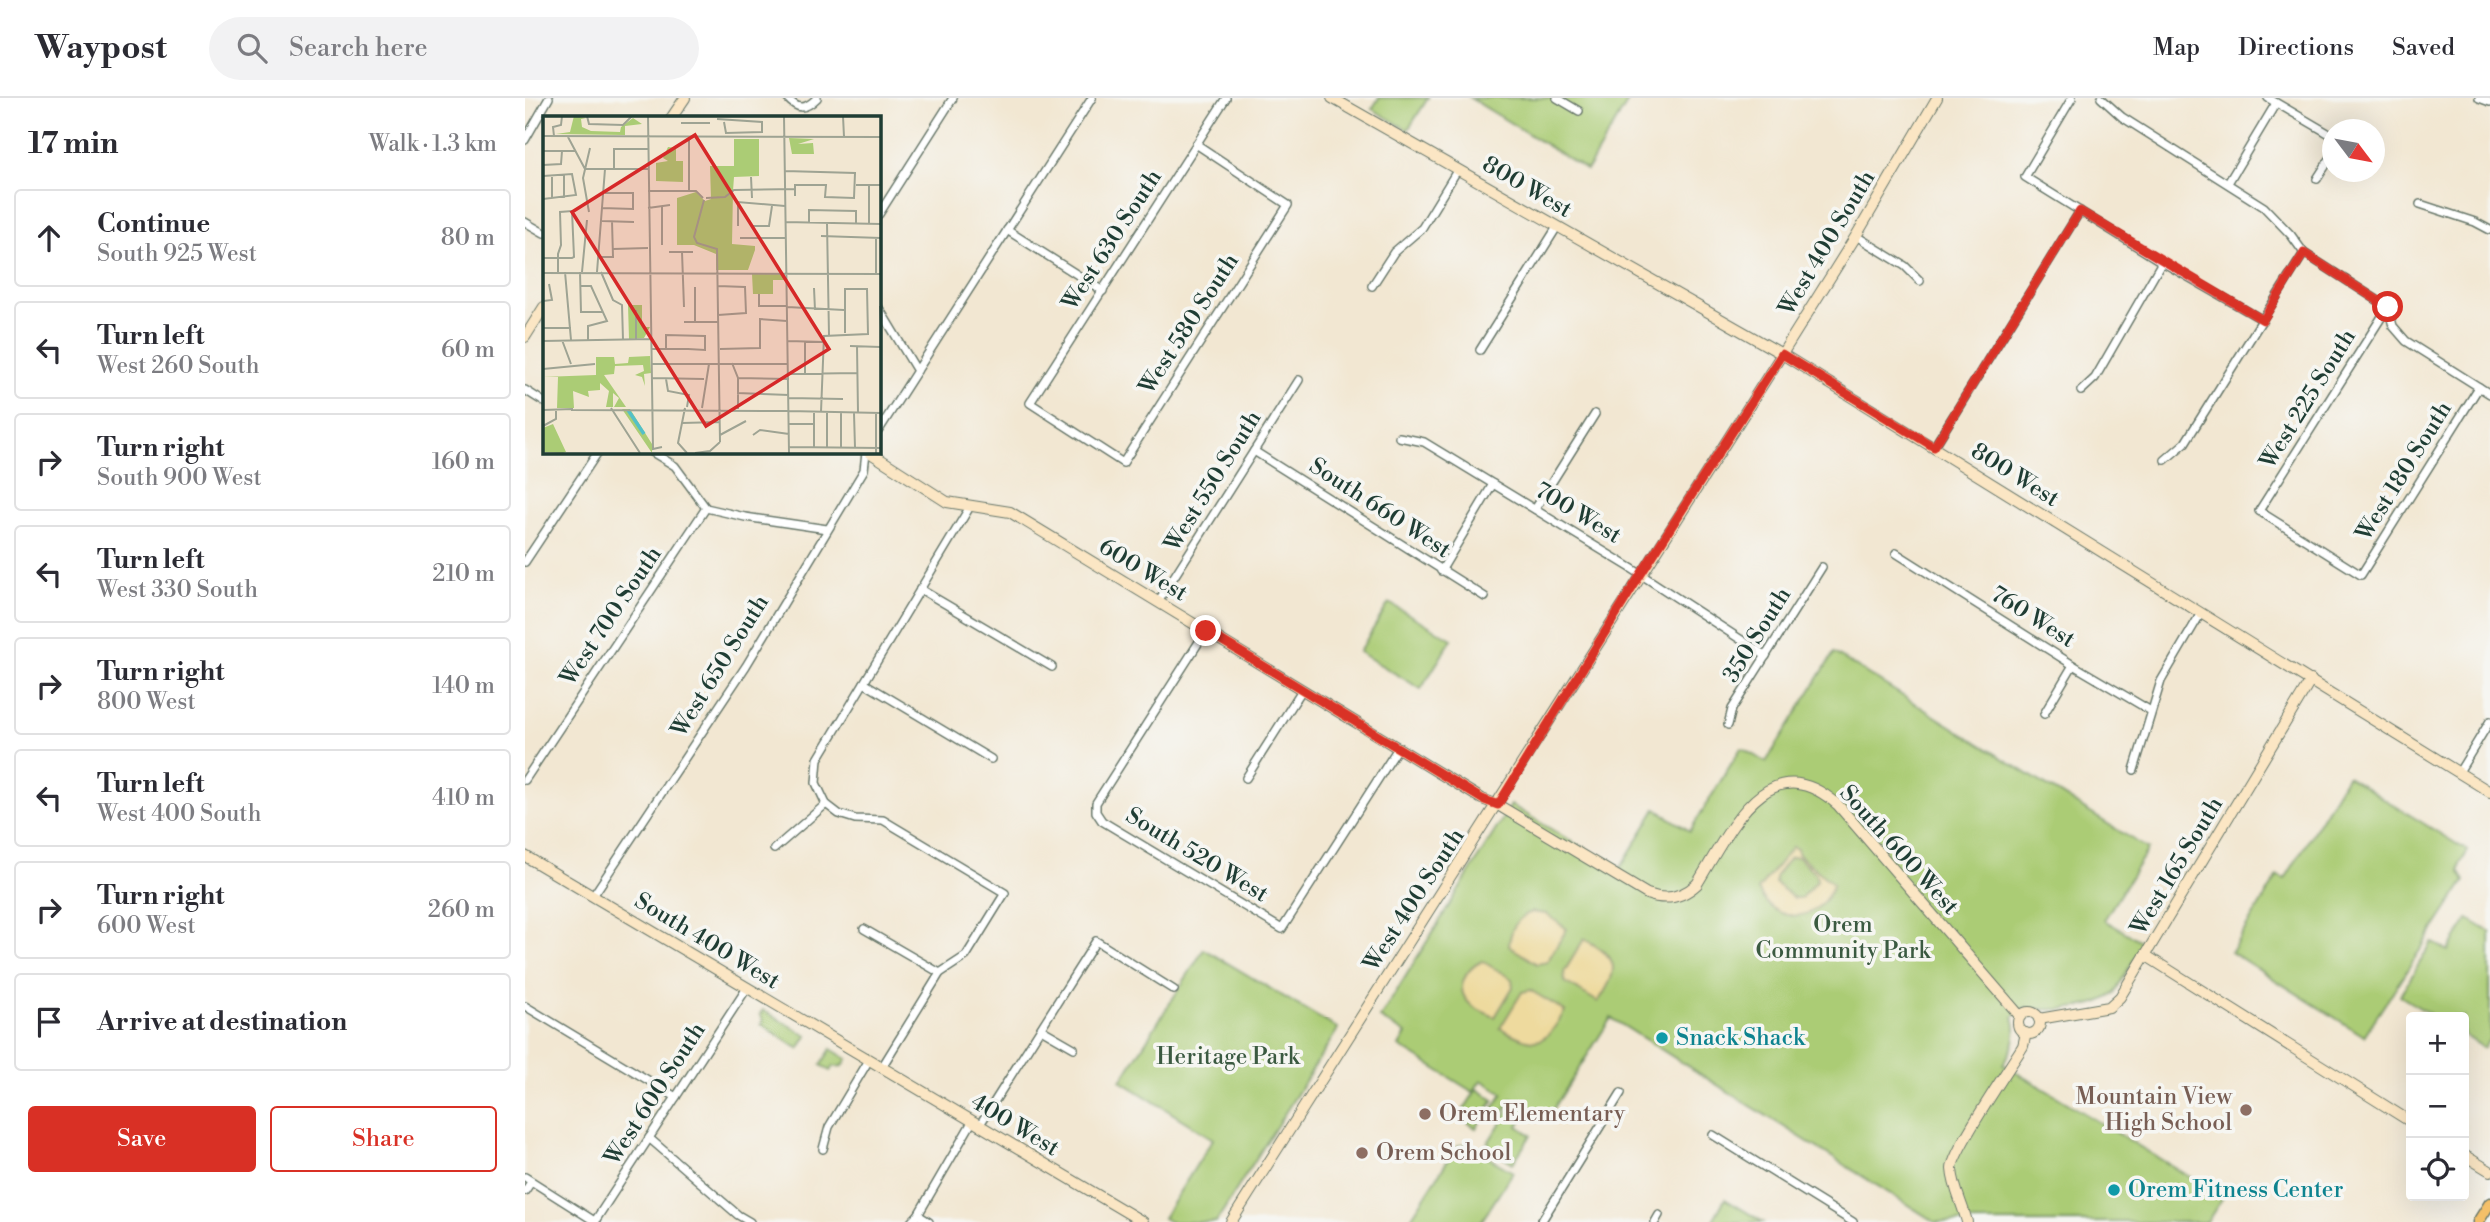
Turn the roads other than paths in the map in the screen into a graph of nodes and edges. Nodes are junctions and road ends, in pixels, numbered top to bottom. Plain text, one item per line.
1 (549, 98) edge
2 (685, 98) edge
3 (787, 98) edge
4 (817, 98) edge
5 (953, 98) edge
6 (1092, 98) edge
7 (1226, 98) edge
8 (1332, 98) edge
9 (1557, 98) edge
10 (1937, 98) edge
11 (2072, 98) edge
12 (2101, 98) edge
13 (2267, 98) edge
14 (2479, 98) edge
15 (2490, 102) edge
16 (2276, 103) junction
17 (1579, 111) dead end
18 (673, 116) edge
19 (2322, 130) edge
20 (525, 140) edge
21 (1196, 145) junction
22 (1458, 169) junction
23 (2322, 171) edge
24 (2317, 179) dead end
25 (2228, 183) junction
26 (2420, 204) dead end
27 (2080, 211) junction
28 (880, 212) edge
29 (525, 222) edge
30 (1556, 227) junction
31 (1007, 230) junction
32 (2490, 230) edge
33 (543, 232) edge
34 (1856, 236) junction
35 (2304, 253) junction
36 (2162, 262) junction
37 (1920, 281) dead end
38 (1372, 286) dead end
39 (1103, 291) junction
40 (2388, 307) junction
41 (543, 309) edge
42 (880, 310) edge
43 (2263, 320) junction
44 (525, 337) edge
45 (1481, 349) dead end
46 (1782, 354) junction
47 (917, 371) junction
48 (1299, 380) dead end
49 (2479, 387) junction
50 (525, 390) edge
51 (2081, 391) dead end
52 (2490, 394) edge
53 (543, 401) edge
54 (1030, 403) joint
55 (1595, 414) dead end
56 (880, 428) edge
57 (1399, 437) dead end
58 (1934, 447) junction
59 (1254, 451) junction
60 (597, 453) edge
61 (654, 453) edge
62 (867, 453) edge
63 (869, 453) edge
64 (2165, 460) dead end
65 (1493, 484) junction
66 (971, 505) junction
67 (706, 508) junction
68 (1535, 509) junction
69 (827, 529) junction
70 (1896, 553) dead end
71 (525, 562) edge
72 (1822, 567) dead end
73 (1441, 571) junction
74 (1641, 574) junction
75 (2361, 575) joint
76 (920, 589) junction
77 (1485, 597) dead end
78 (1158, 602) junction
79 (2201, 613) junction
80 (1206, 631) junction
81 (1766, 656) junction
82 (2073, 665) junction
83 (1052, 667) dead end
84 (2311, 680) junction
85 (864, 683) junction
86 (1302, 690) junction
87 (2151, 711) junction
88 (2043, 714) dead end
89 (2490, 721) edge
90 (1728, 725) dead end
91 (1398, 748) junction
92 (991, 759) dead end
93 (2134, 770) dead end
94 (2459, 772) junction
95 (1246, 778) dead end
96 (525, 780) edge
97 (2490, 792) edge
98 (826, 804) junction
99 (1498, 805) junction
100 (774, 849) dead end
101 (526, 857) edge
102 (593, 895) junction
103 (864, 929) dead end
104 (2145, 955) junction
105 (940, 973) junction
106 (747, 988) junction
107 (1174, 990) dead end
108 (525, 1006) edge
109 (2020, 1016) junction
110 (2039, 1018) junction
111 (1041, 1029) junction
112 (2026, 1033) junction
113 (1074, 1048) dead end
114 (869, 1060) junction
115 (882, 1067) junction
116 (1621, 1093) dead end
117 (676, 1097) junction
118 (2406, 1119) edge
119 (976, 1124) junction
120 (1713, 1135) dead end
121 (649, 1138) junction
122 (823, 1149) dead end
123 (2469, 1158) edge
124 (2490, 1171) edge
125 (528, 1179) edge
126 (525, 1191) edge
127 (2490, 1203) edge
128 (918, 1215) junction
129 (595, 1222) edge
130 (750, 1222) edge
131 (911, 1222) edge
132 (929, 1222) edge
133 (1143, 1222) edge
134 (1231, 1222) edge
135 (1541, 1222) edge
136 (1853, 1222) edge
137 (1967, 1222) edge
138 (2478, 1222) edge

1 - 20 street
2 - 18 street
3 - 4 street
5 - 28 street
6 - 31 street
7 - 21 street, West 630 South
8 - 22 street, 800 West
9 - 17 street
10 - 34 street, West 400 South
11 - 27 street
12 - 25 street
13 - 16 street
14 - 15 street
16 - 19 street
16 - 25 street
21 - 39 street, West 630 South
21 - 54 street, West 580 South
22 - 30 street, 800 West
22 - 38 street
23 - 24 street
25 - 35 street
26 - 32 street
27 - 36 street
27 - 58 street
29 - 33 street
30 - 45 street
30 - 46 street, 800 West
31 - 39 street
31 - 47 street
34 - 37 street
34 - 46 street, West 400 South
35 - 40 street
35 - 43 street
36 - 43 street
36 - 51 street
39 - 54 street, West 630 South
40 - 49 street
40 - 75 street, West 225 South
41 - 44 street
42 - 47 street
43 - 64 street
46 - 58 street, 800 West
46 - 74 street, West 400 South
47 - 56 street
48 - 59 street, West 550 South
49 - 52 street
49 - 75 street, West 180 South
50 - 53 street
55 - 68 street
57 - 65 street, 700 West
58 - 79 street, 800 West
59 - 73 street, South 660 West
59 - 78 street, West 550 South
60 - 71 street
61 - 67 street
62 - 69 street, West 650 South
63 - 66 street, 600 West
65 - 68 street, 700 West
65 - 73 street
66 - 76 street
66 - 78 street, 600 West
67 - 69 street
67 - 96 street, West 700 South
68 - 74 street, 700 West
69 - 102 street, West 650 South
70 - 82 street, 760 West
72 - 81 street, 350 South
73 - 77 street, South 660 West
74 - 81 street, 700 West
74 - 99 street, West 400 South
76 - 83 street
76 - 85 street
78 - 80 street, 600 West
79 - 84 street, 800 West
79 - 87 street
80 - 86 street, 600 West
80 - 91 street, South 520 West
81 - 90 street, 350 South
82 - 87 street, 760 West
82 - 88 street
84 - 94 street, 800 West
84 - 104 street, West 165 South
85 - 92 street
85 - 98 street
86 - 91 street, 600 West
86 - 95 street
87 - 93 street
89 - 94 street
91 - 99 street, 600 West
94 - 97 street, 800 West
98 - 100 street
98 - 105 street
99 - 109 street, South 600 West
99 - 134 street, West 400 South
101 - 102 street, South 400 West
102 - 106 street, South 400 West
103 - 105 street
104 - 110 street, West 165 South
104 - 118 street
105 - 115 street
106 - 114 street, South 400 West
106 - 117 street, West 600 South
107 - 111 street
108 - 117 street
109 - 110 street, West 165 South
109 - 112 street
110 - 112 street
111 - 113 street
111 - 119 street
112 - 137 street
114 - 115 street, 400 West
114 - 122 street
115 - 119 street, 400 West
116 - 135 street
117 - 121 street, West 600 South
119 - 128 street
119 - 133 street, 400 West
120 - 136 street
121 - 129 street, West 600 South
121 - 130 street
123 - 124 street
125 - 126 street
125 - 129 street
127 - 138 main road
128 - 131 street
128 - 132 street

